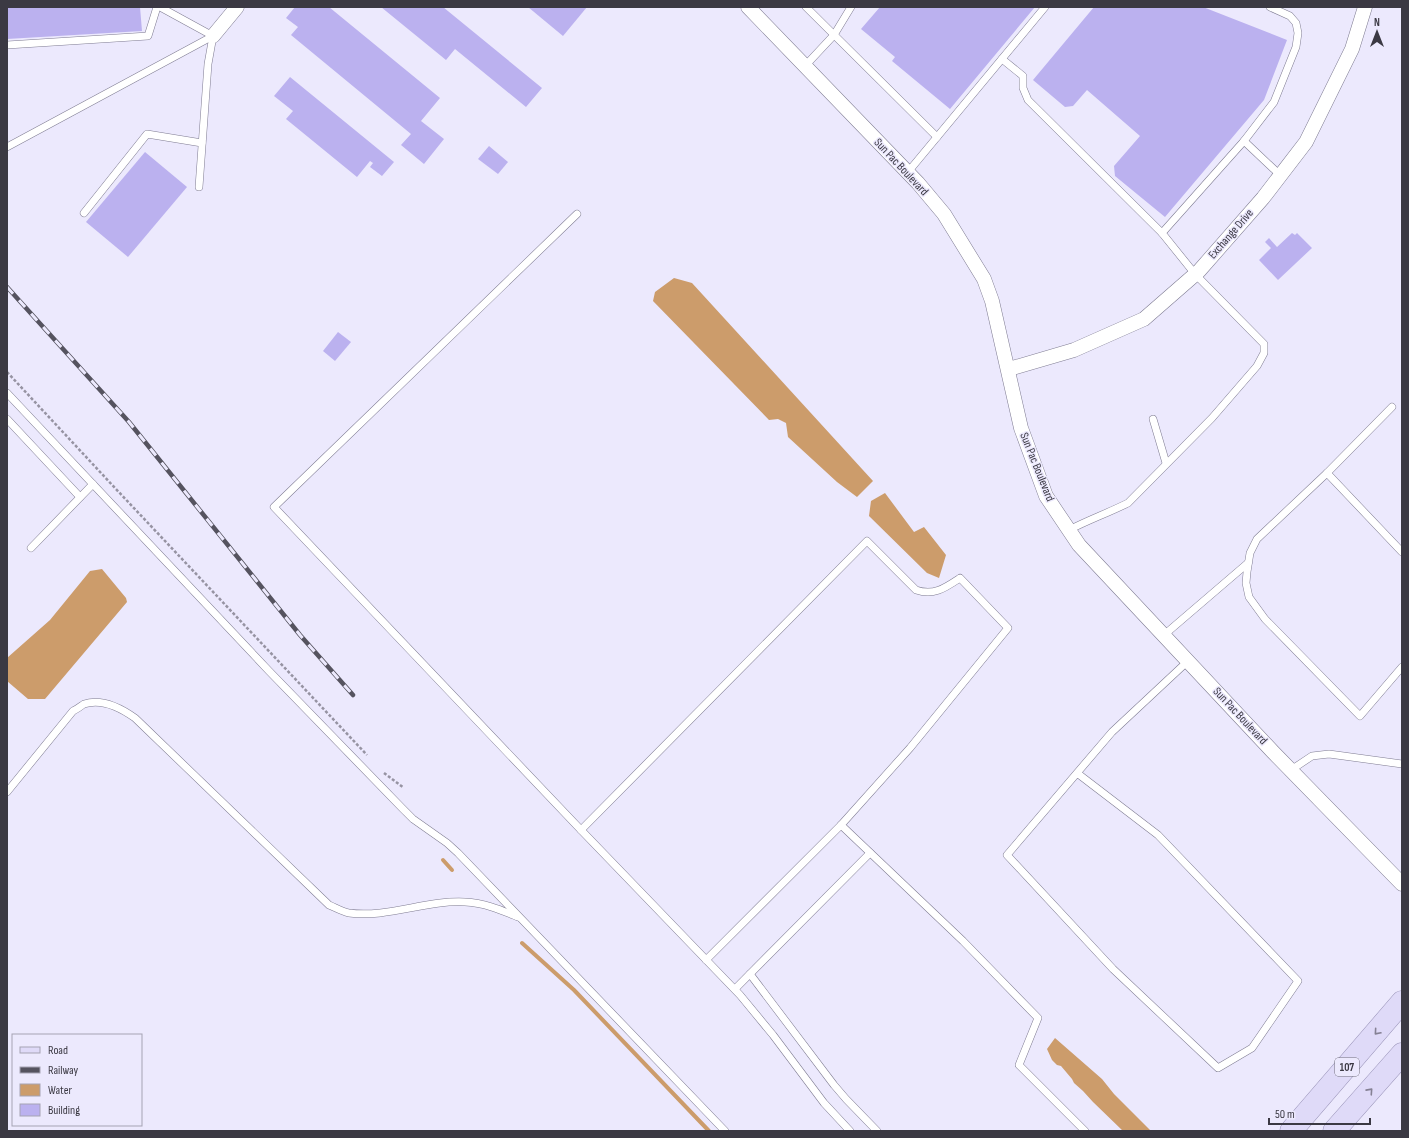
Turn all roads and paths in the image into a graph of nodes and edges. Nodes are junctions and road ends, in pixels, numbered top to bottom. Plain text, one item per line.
1 (158, 7) edge
2 (236, 7) edge
3 (748, 7) edge
4 (806, 7) edge
5 (851, 7) edge
6 (1045, 7) edge
7 (1270, 7) edge
8 (1365, 7) edge
9 (834, 35) junction
10 (213, 36) junction
11 (7, 45) edge
12 (1002, 59) junction
13 (805, 66) junction
14 (937, 137) junction
15 (1244, 141) junction
16 (202, 143) junction
17 (7, 147) edge
18 (908, 172) junction
19 (1280, 175) junction
20 (200, 187) dead end
21 (84, 213) dead end
22 (578, 214) dead end
23 (1162, 233) junction
24 (1195, 274) junction
25 (1009, 369) junction
26 (7, 372) edge
27 (7, 394) edge
28 (1392, 407) dead end
29 (7, 419) edge
30 (1153, 419) dead end
31 (1166, 463) junction
32 (1327, 473) junction
33 (92, 484) junction
34 (80, 497) junction
35 (1069, 530) junction
36 (31, 548) dead end
37 (1402, 552) edge
38 (1248, 563) junction
39 (1164, 635) junction
40 (1188, 661) junction
41 (1402, 667) edge
42 (368, 757) dead end
43 (1402, 764) edge
44 (1291, 770) junction
45 (382, 772) dead end
46 (1077, 773) junction
47 (404, 788) dead end
48 (7, 792) edge
49 (840, 825) junction
50 (581, 830) junction
51 (870, 853) junction
52 (1402, 884) edge
53 (522, 919) junction
54 (706, 960) junction
55 (750, 974) junction
56 (735, 989) junction
57 (1402, 1002) edge
58 (1402, 1054) edge
59 (726, 1131) edge
60 (850, 1131) edge
61 (877, 1131) edge
62 (1085, 1131) edge
63 (1292, 1131) edge
64 (1334, 1131) edge

1 - 10 lane
1 - 11 lane
2 - 10 street
3 - 13 street, Sun Pac Boulevard
4 - 9 lane
5 - 9 lane
6 - 12 lane
7 - 15 lane
8 - 19 street, Exchange Drive
9 - 13 lane
9 - 14 lane
10 - 16 lane
10 - 17 lane
12 - 14 lane
12 - 23 lane
13 - 18 street, Sun Pac Boulevard
14 - 18 lane
15 - 19 lane
15 - 23 lane
16 - 20 lane
16 - 21 lane
18 - 25 street, Sun Pac Boulevard
19 - 24 street, Exchange Drive
22 - 50 lane
23 - 24 lane
24 - 25 street, Exchange Drive
24 - 31 lane
25 - 35 street, Sun Pac Boulevard
26 - 42 path
27 - 33 lane
28 - 32 lane
29 - 34 lane
30 - 31 lane
31 - 35 lane
32 - 37 lane
32 - 38 lane
33 - 34 lane
33 - 53 lane
34 - 36 lane
35 - 39 street, Sun Pac Boulevard
38 - 39 lane
38 - 41 lane
39 - 40 street, Sun Pac Boulevard
40 - 44 street, Sun Pac Boulevard
40 - 46 lane
43 - 44 lane
44 - 52 street, Sun Pac Boulevard
45 - 47 path
46 - 46 lane
48 - 53 lane
49 - 50 lane
49 - 51 lane
49 - 54 lane
50 - 54 lane
51 - 55 lane
51 - 62 lane
53 - 59 lane
54 - 56 lane
55 - 56 lane
55 - 61 lane
56 - 60 lane
57 -> 63 main road, 107
64 -> 58 main road

